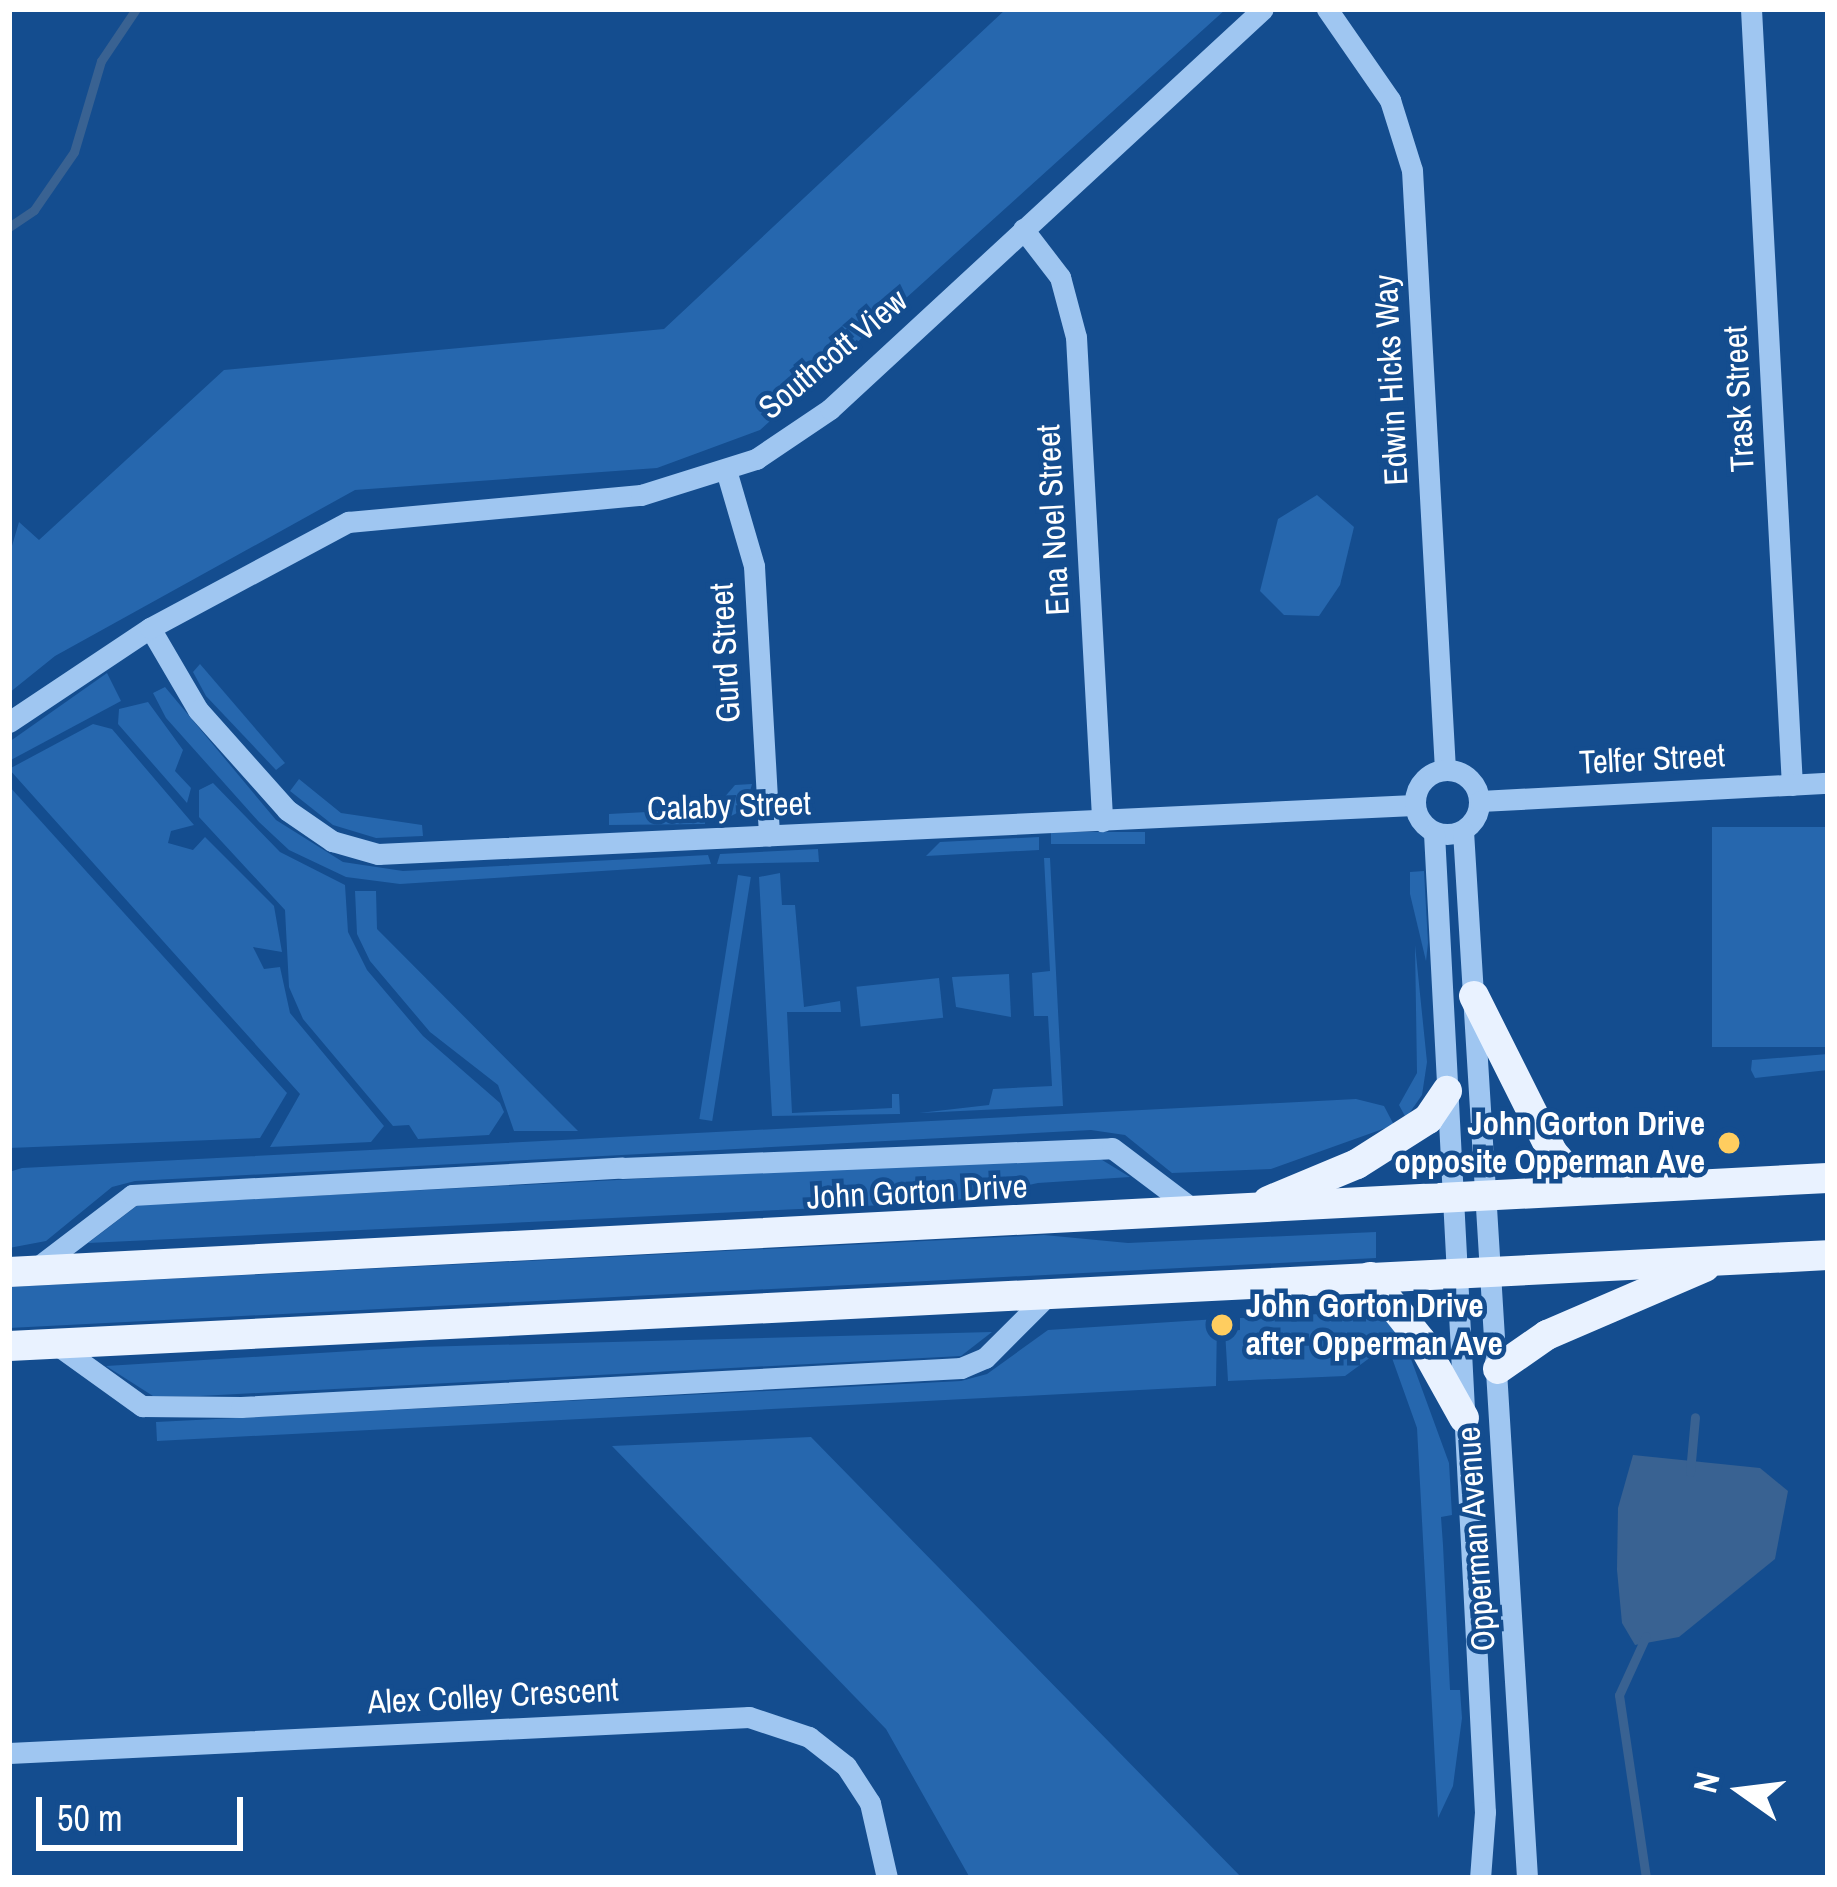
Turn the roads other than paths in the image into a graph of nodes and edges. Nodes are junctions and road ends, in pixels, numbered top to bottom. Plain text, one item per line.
1 (1263, 9) edge
2 (1328, 9) edge
3 (1751, 9) edge
4 (1023, 229) junction
5 (726, 470) junction
6 (150, 628) junction
7 (9, 722) edge
8 (1445, 770) junction
9 (1828, 783) edge
10 (1792, 785) junction
11 (1480, 801) junction
12 (1414, 805) junction
13 (1102, 821) junction
14 (1463, 831) junction
15 (1434, 832) junction
16 (769, 836) junction
17 (1474, 996) junction
18 (1447, 1091) junction
19 (1828, 1178) edge
20 (1584, 1189) junction
21 (1486, 1196) junction
22 (1453, 1198) junction
23 (1246, 1210) junction
24 (1198, 1213) junction
25 (1828, 1255) edge
26 (1721, 1259) junction
27 (1491, 1270) junction
28 (20, 1272) edge
29 (1457, 1272) junction
30 (1370, 1277) junction
31 (1049, 1294) junction
32 (57, 1345) junction
33 (9, 1346) edge
34 (1498, 1369) junction
35 (1464, 1418) junction
36 (9, 1753) edge
37 (887, 1878) edge
38 (1480, 1878) edge
39 (1527, 1878) edge

1 - 4 street, Southcott View
2 - 8 street, Edwin Hicks Way
3 - 10 street, Trask Street
4 - 5 street, Southcott View
4 - 13 street, Ena Noel Street
5 - 6 street, Southcott View
5 - 16 street, Gurd Street
6 - 7 street, Southcott View
6 - 16 street, Calaby Street
8 - 11 street
8 - 12 street
9 - 10 street, Telfer Street
10 - 11 street, Telfer Street
11 - 14 street
12 - 13 street, Calaby Street
12 - 15 street
13 - 16 street, Calaby Street
14 - 15 street
14 - 17 street
15 - 18 street
17 - 20 main road
17 - 21 street
18 - 22 street
18 - 23 main road
19 - 20 main road, John Gorton Drive
20 - 21 main road, John Gorton Drive
21 - 22 main road, John Gorton Drive
21 - 27 street, Opperman Avenue
22 - 23 main road, John Gorton Drive
22 - 29 street, Opperman Avenue
23 - 24 main road, John Gorton Drive
24 - 28 main road, John Gorton Drive
24 - 28 street
25 - 26 main road
26 - 27 main road
26 - 34 main road
27 - 29 main road
27 - 34 street, Opperman Avenue
29 - 30 main road
29 - 35 street, Opperman Avenue
30 - 31 main road
30 - 35 main road
31 - 32 main road
31 - 32 street
32 - 33 main road
34 - 39 street, Opperman Avenue
35 - 38 street, Opperman Avenue
36 - 37 street, Alex Colley Crescent

